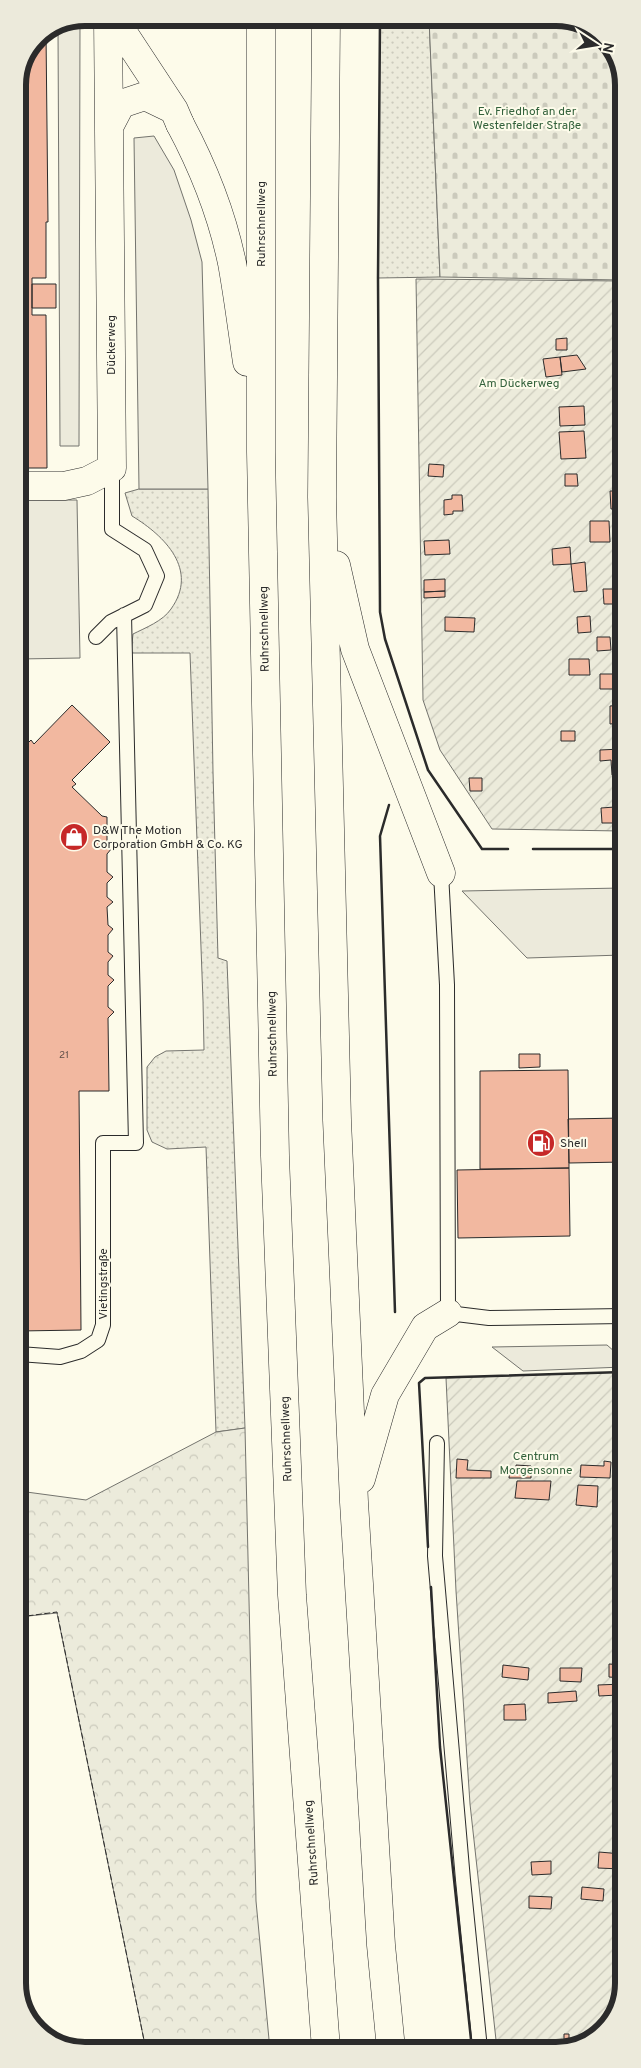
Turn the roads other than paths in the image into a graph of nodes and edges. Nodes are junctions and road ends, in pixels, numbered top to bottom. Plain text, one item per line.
1 (108, 26) edge
2 (120, 26) edge
3 (261, 26) edge
4 (326, 26) edge
5 (177, 117) junction
6 (110, 125) junction
7 (261, 452) junction
8 (112, 468) junction
9 (26, 486) edge
10 (322, 498) junction
11 (124, 615) junction
12 (96, 637) dead end
13 (441, 873) joint
14 (448, 1313) junction
15 (615, 1316) edge
16 (26, 1355) edge
17 (437, 1443) dead end
18 (354, 1502) junction
19 (325, 2042) edge
20 (390, 2042) edge
21 (479, 2042) edge

1 - 6 main road, Dückerweg
2 - 5 main road
3 - 7 main road, Ruhrschnellweg
4 - 10 main road
5 - 6 main road
5 - 7 main road
6 - 8 main road, Dückerweg
7 - 19 main road, Ruhrschnellweg
8 - 9 main road
8 - 11 lane
10 - 13 main road
10 - 18 main road
11 - 12 lane
11 - 16 lane, Vietingstraße
13 - 14 lane
14 - 15 lane
14 - 18 main road
17 - 21 lane
18 - 20 main road

